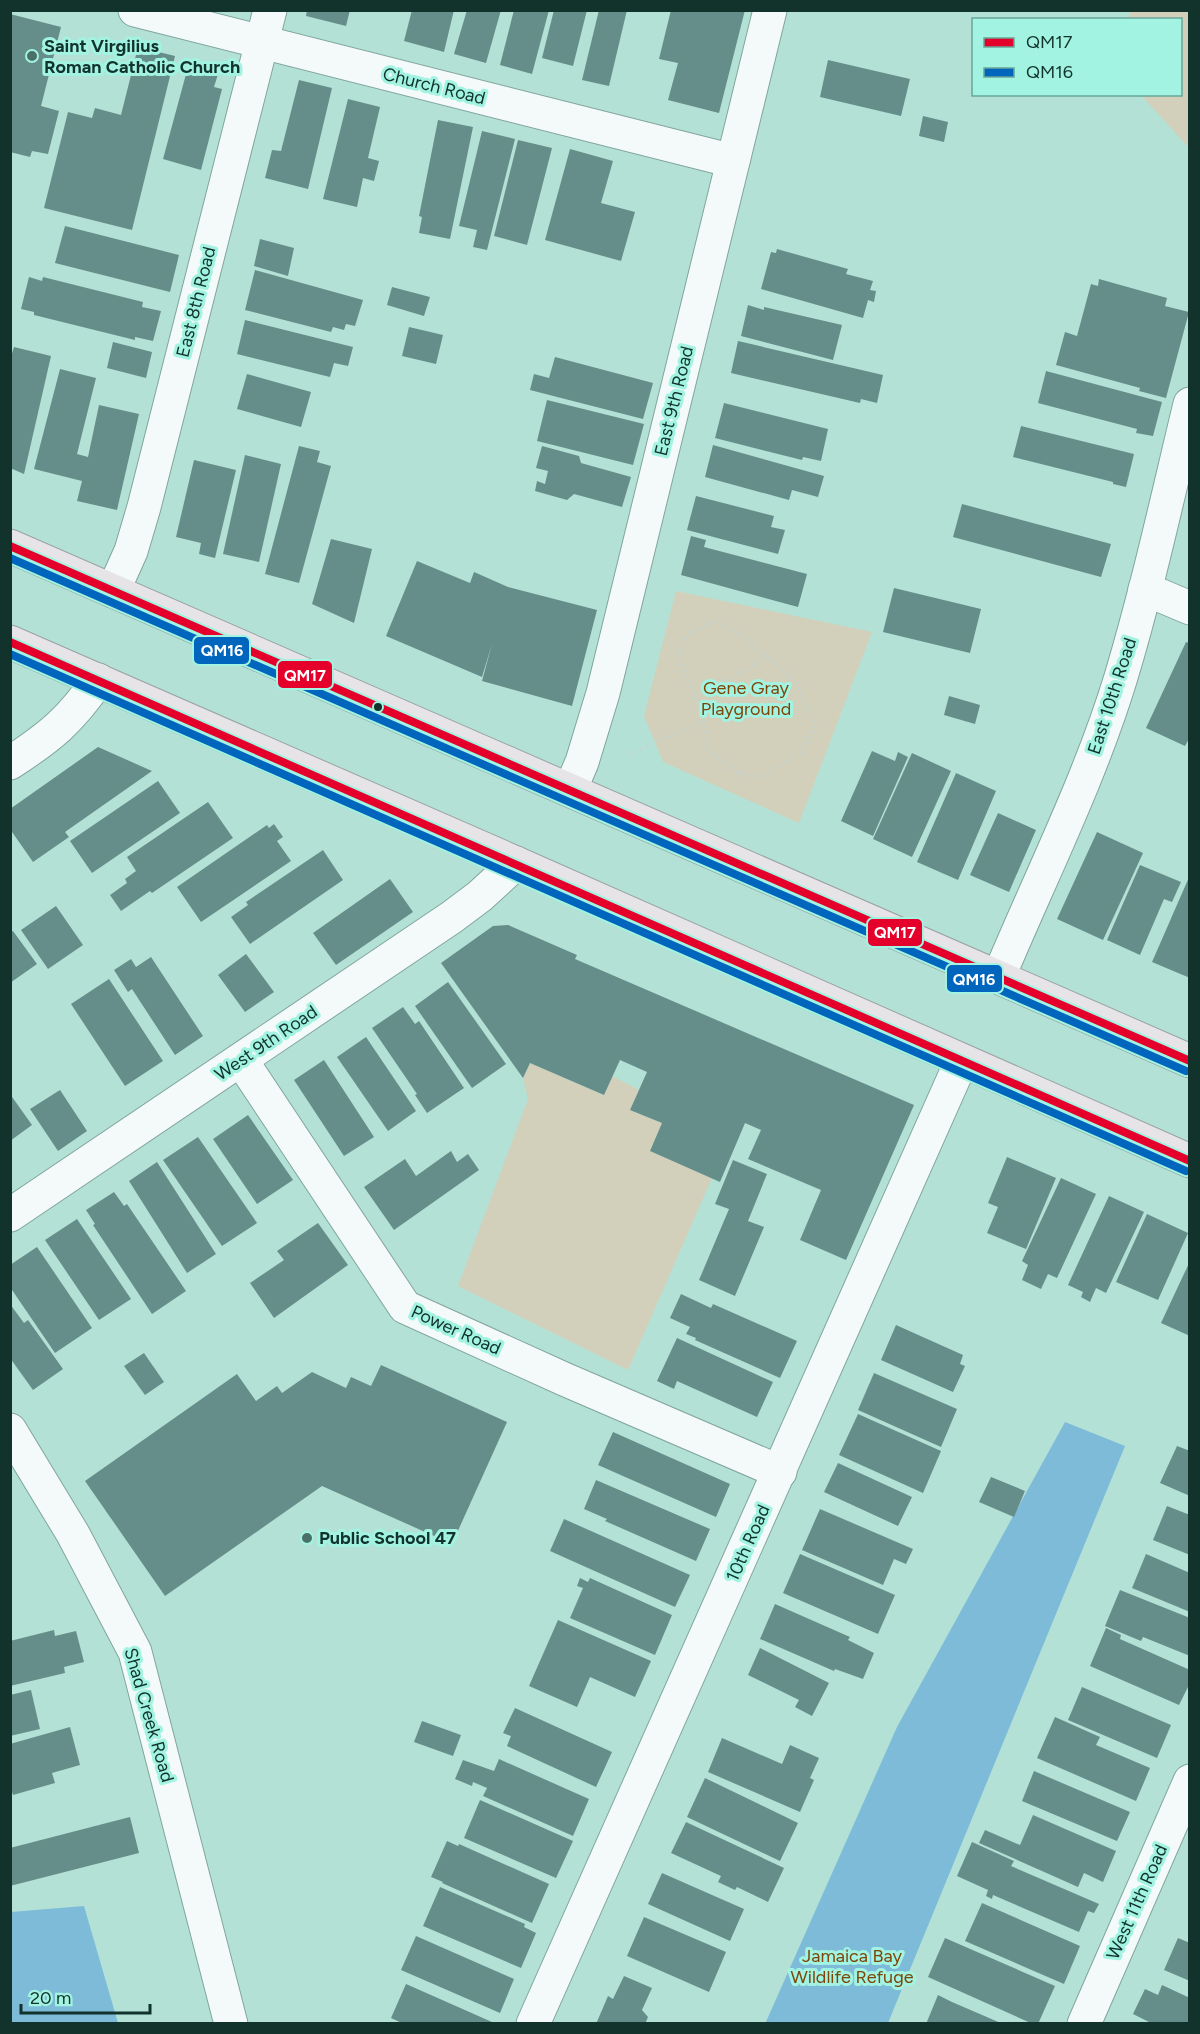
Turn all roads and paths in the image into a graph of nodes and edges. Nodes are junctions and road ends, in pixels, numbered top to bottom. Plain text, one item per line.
1 (135, 10) edge
2 (270, 10) edge
3 (771, 10) edge
4 (262, 42) junction
5 (733, 161) junction
6 (1190, 404) edge
7 (10, 546) edge
8 (1145, 589) junction
9 (113, 591) junction
10 (1190, 608) edge
11 (10, 642) edge
12 (768, 657) junction
13 (98, 680) junction
14 (694, 698) junction
15 (704, 721) junction
16 (629, 754) dead end
17 (10, 763) edge
18 (570, 790) junction
19 (516, 863) junction
20 (999, 976) junction
21 (241, 1060) junction
22 (1190, 1061) edge
23 (961, 1062) junction
24 (1190, 1161) edge
25 (10, 1215) edge
26 (10, 1430) edge
27 (780, 1472) junction
28 (1190, 1781) edge
29 (231, 2024) edge
30 (533, 2024) edge
31 (1084, 2024) edge

1 - 4 street, Church Road
2 - 4 street, East 8th Road
3 - 5 street, East 9th Road
4 - 5 street, Church Road
4 - 9 street, East 8th Road
5 - 18 street, East 9th Road
6 - 8 street, East 10th Road
7 - 9 main road
8 - 10 street
8 - 20 street, East 10th Road
9 - 18 main road
11 - 13 main road
12 - 14 path
12 - 14 path
12 - 15 path
13 - 17 street
13 - 19 main road
14 - 15 path
15 - 16 path
18 - 20 main road
19 - 21 street, West 9th Road
19 - 23 main road
20 - 22 main road
21 - 25 street, West 9th Road
21 - 27 street, Power Road
23 - 24 main road
23 - 27 street, 10th Road
26 - 29 street, Shad Creek Road
27 - 30 street, 10th Road
28 - 31 street, West 11th Road

